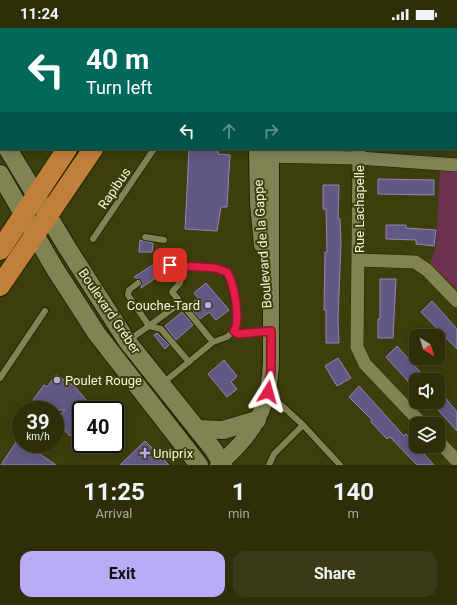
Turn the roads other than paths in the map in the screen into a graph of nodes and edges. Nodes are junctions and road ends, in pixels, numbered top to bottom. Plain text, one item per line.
1 (9, 150) edge
2 (66, 150) edge
3 (92, 150) edge
4 (153, 150) edge
5 (264, 153) edge
6 (359, 154) edge
7 (457, 165) edge
8 (0, 174) edge
9 (36, 196) junction
10 (23, 214) junction
11 (48, 216) junction
12 (35, 235) junction
13 (145, 237) dead end
14 (94, 239) dead end
15 (164, 240) dead end
16 (0, 250) edge
17 (359, 260) junction
18 (185, 265) junction
19 (160, 269) dead end
20 (138, 283) dead end
21 (0, 286) edge
22 (457, 301) edge
23 (180, 303) junction
24 (45, 311) dead end
25 (149, 326) junction
26 (234, 331) junction
27 (270, 331) junction
28 (127, 341) junction
29 (213, 342) junction
30 (189, 362) junction
31 (0, 378) edge
32 (162, 384) junction
33 (266, 398) junction
34 (415, 417) edge
35 (257, 420) junction
36 (303, 425) junction
37 (197, 429) junction
38 (445, 448) edge
39 (457, 461) edge
40 (221, 464) edge
41 (339, 464) edge
42 (199, 465) edge
43 (269, 465) edge

1 - 9 main road, Boulevard Gréber
2 - 9 main road
3 - 11 main road
4 - 14 lane, Rapibus
5 - 6 street
5 - 27 street, Boulevard de la Gappe
6 - 7 street
6 - 17 street, Rue Lachapelle
8 - 10 main road, Boulevard Gréber
9 - 10 main road
9 - 11 main road, Boulevard Gréber
10 - 12 main road, Boulevard Gréber
10 - 16 main road
11 - 12 main road
11 - 28 main road, Boulevard Gréber
12 - 21 main road
12 - 42 main road, Boulevard Gréber
13 - 15 lane
17 - 22 street, Rue Lachapelle
17 - 34 street, Rue Lachapelle
18 - 19 lane
18 - 23 lane
18 - 26 lane
20 - 25 lane
23 - 25 lane
23 - 29 lane
24 - 31 lane
25 - 28 lane
25 - 30 lane
26 - 27 lane
26 - 29 lane
27 - 33 street, Boulevard de la Gappe
28 - 32 main road, Boulevard Gréber
29 - 30 lane
30 - 32 lane
32 - 37 main road, Boulevard Gréber
33 - 35 street, Boulevard de la Gappe
33 - 36 lane
35 - 37 main road
35 - 40 street, Boulevard de la Gappe
36 - 41 lane
36 - 43 lane
37 - 40 main road, Boulevard Gréber
38 - 39 street

